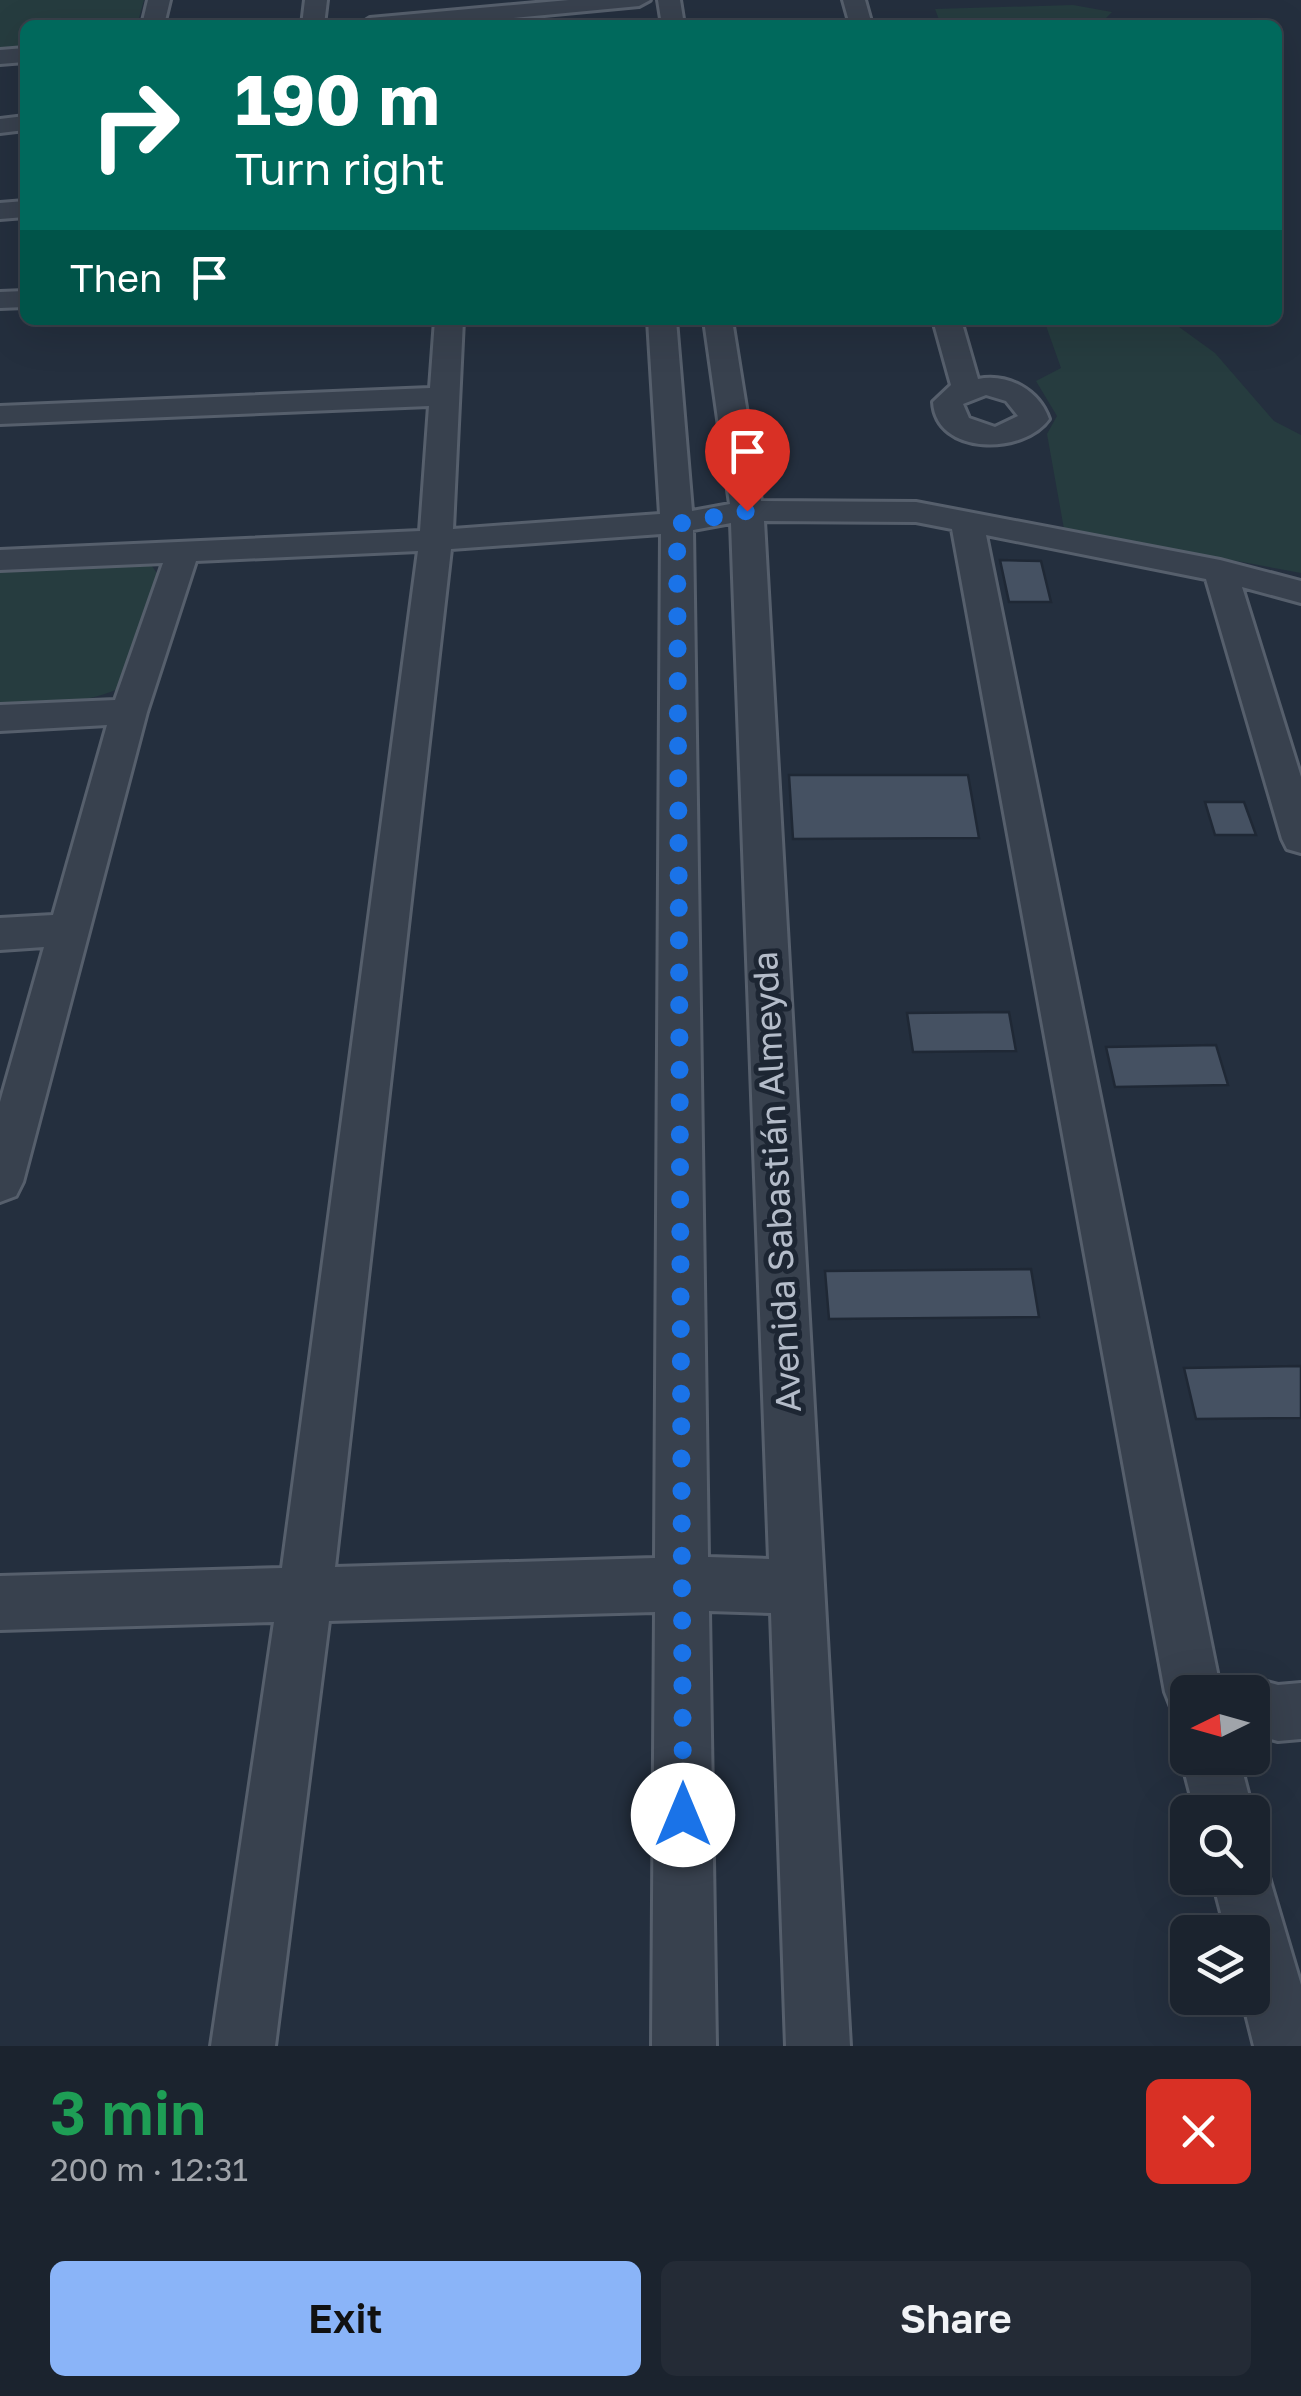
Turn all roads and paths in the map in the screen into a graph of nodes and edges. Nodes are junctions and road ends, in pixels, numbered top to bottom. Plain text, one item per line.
1 (639, 0) edge
2 (472, 13) edge
3 (412, 20) edge
4 (449, 325) edge
5 (662, 325) edge
6 (719, 325) edge
7 (948, 325) edge
8 (966, 388) dead end
9 (444, 396) junction
10 (0, 415) edge
11 (747, 511) junction
12 (967, 522) junction
13 (677, 524) junction
14 (436, 540) junction
15 (184, 552) junction
16 (0, 560) edge
17 (1220, 571) junction
18 (1301, 592) edge
19 (130, 712) junction
20 (0, 718) edge
21 (1301, 839) edge
22 (70, 930) junction
23 (0, 934) edge
24 (0, 1182) edge
25 (683, 1584) junction
26 (794, 1586) junction
27 (305, 1596) junction
28 (0, 1603) edge
29 (1196, 1675) edge
30 (1270, 1711) edge
31 (1301, 1711) edge
32 (1246, 1895) edge
33 (243, 2046) edge
34 (684, 2046) edge
35 (818, 2046) edge
36 (1286, 2046) edge

1 - 2 street
2 - 3 street
4 - 9 street
5 - 13 street
6 - 11 street, Avenida Sabastián Almeyda
7 - 8 street
9 - 10 street
9 - 14 street
11 - 12 street
11 - 13 street
11 - 26 street, Avenida Sabastián Almeyda
12 - 17 street
12 - 29 street
13 - 14 street
13 - 25 street
14 - 15 street
14 - 27 street
15 - 16 street
15 - 19 street
17 - 18 street
17 - 21 street
19 - 20 street
19 - 22 street
22 - 23 street
22 - 24 street
25 - 26 street
25 - 27 street
25 - 34 street
26 - 35 street, Avenida Sabastián Almeyda
27 - 28 street
27 - 33 street
30 - 31 street
32 - 36 street

